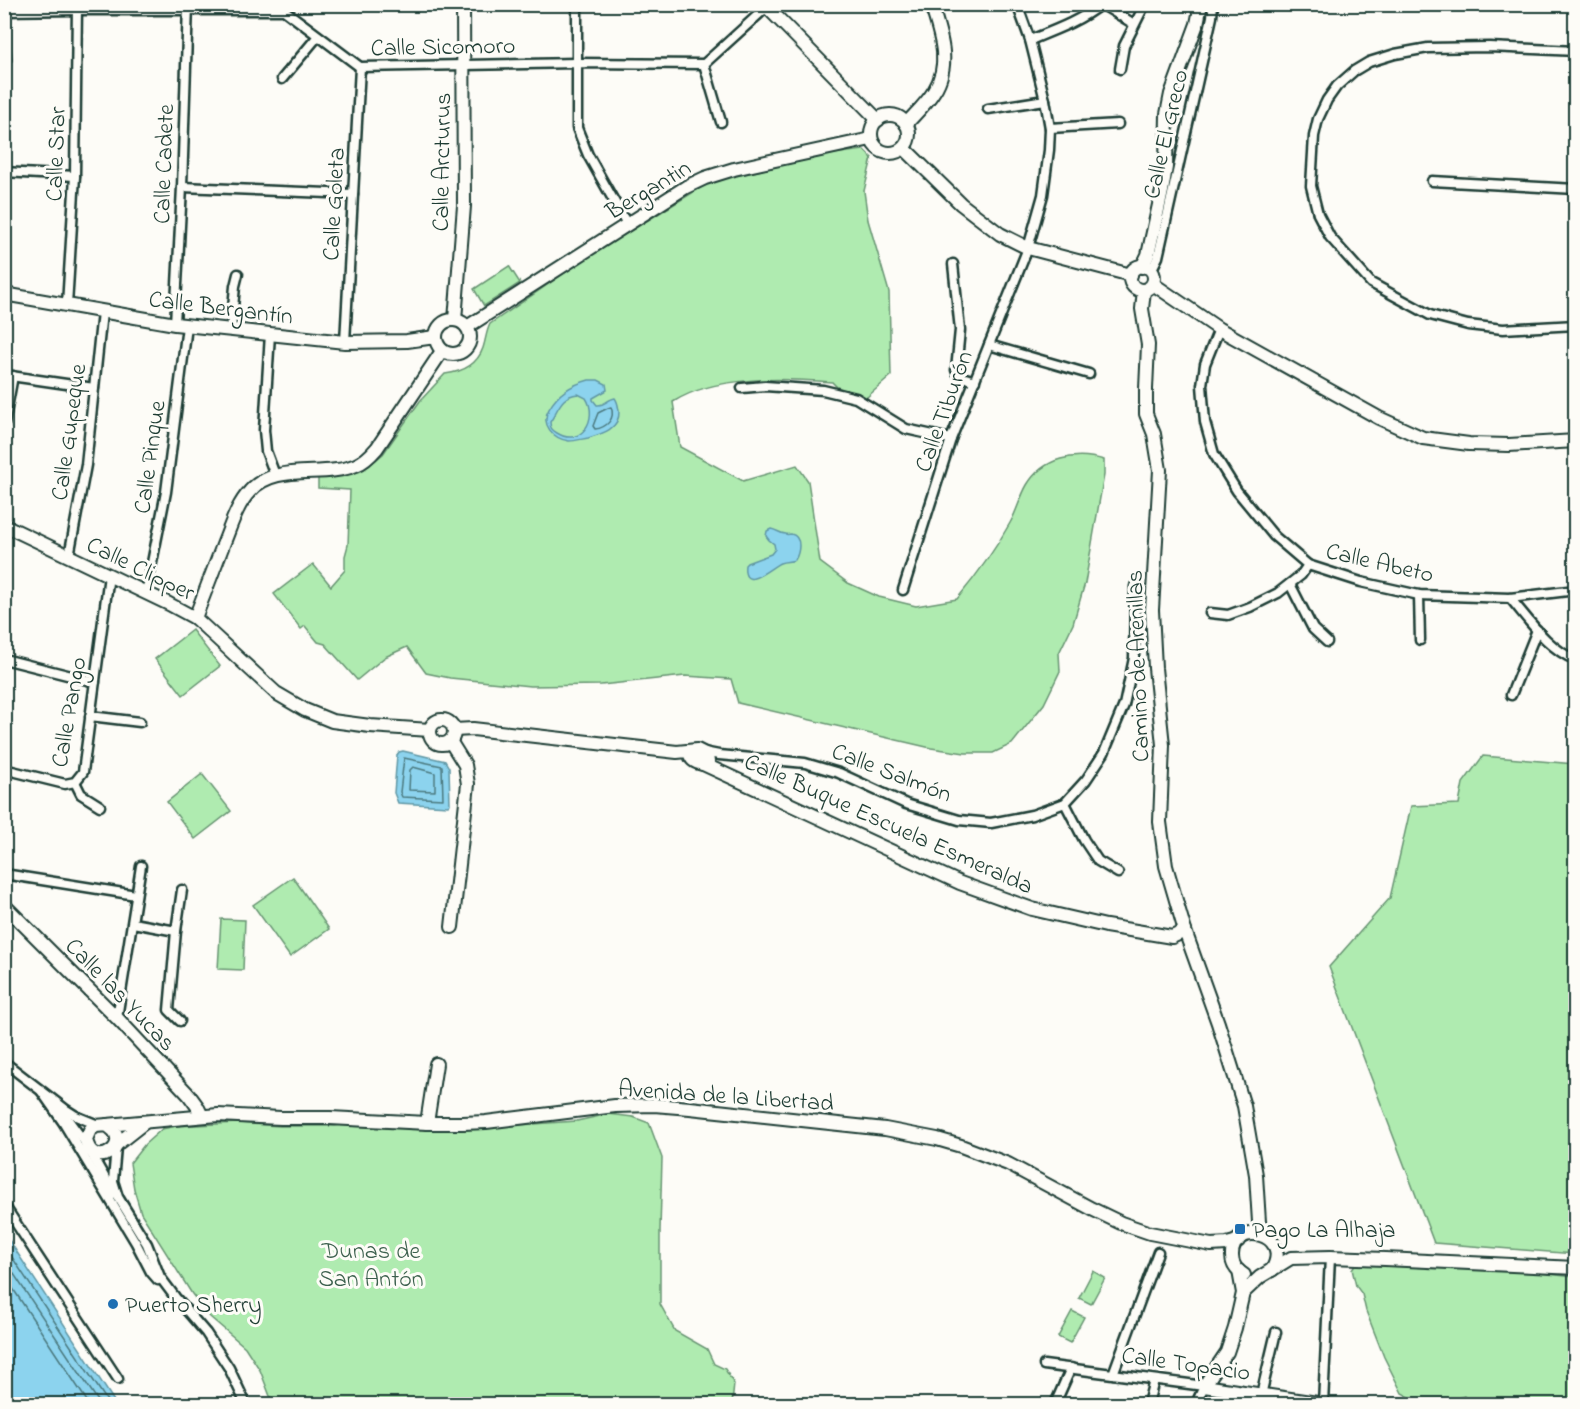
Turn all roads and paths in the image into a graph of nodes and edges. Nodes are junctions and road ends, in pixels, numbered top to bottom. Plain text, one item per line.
1 (463, 4) edge
2 (577, 4) edge
3 (931, 4) edge
4 (1017, 4) edge
5 (1101, 4) edge
6 (1145, 4) edge
7 (1201, 4) edge
8 (1213, 4) edge
9 (767, 5) edge
10 (77, 7) edge
11 (188, 7) edge
12 (286, 7) edge
13 (4, 11) edge
14 (4, 18) edge
15 (1134, 24) junction
16 (318, 36) junction
17 (1030, 40) junction
18 (1575, 51) edge
19 (4, 60) edge
20 (576, 63) junction
21 (704, 64) junction
22 (462, 66) junction
23 (360, 67) junction
24 (1120, 69) dead end
25 (282, 79) dead end
26 (1046, 100) junction
27 (988, 109) dead end
28 (878, 120) junction
29 (721, 122) dead end
30 (906, 124) junction
31 (1118, 124) dead end
32 (1050, 128) junction
33 (872, 139) junction
34 (904, 148) junction
35 (4, 172) edge
36 (75, 176) junction
37 (1432, 181) dead end
38 (182, 187) junction
39 (1575, 189) edge
40 (353, 194) junction
41 (627, 224) junction
42 (1028, 248) junction
43 (953, 264) dead end
44 (1147, 269) junction
45 (238, 274) dead end
46 (1131, 275) junction
47 (1148, 287) junction
48 (4, 294) edge
49 (67, 305) junction
50 (102, 312) junction
51 (455, 320) junction
52 (181, 325) junction
53 (1575, 325) edge
54 (467, 327) junction
55 (1219, 329) junction
56 (231, 330) junction
57 (270, 334) junction
58 (435, 337) junction
59 (345, 342) junction
60 (989, 345) junction
61 (442, 351) junction
62 (1089, 374) dead end
63 (9, 376) edge
64 (975, 381) junction
65 (94, 388) junction
66 (742, 388) dead end
67 (4, 424) edge
68 (951, 439) junction
69 (1575, 441) edge
70 (275, 475) junction
71 (4, 525) edge
72 (69, 556) junction
73 (1308, 565) junction
74 (109, 575) junction
75 (1290, 584) junction
76 (1135, 586) dead end
77 (903, 590) dead end
78 (1575, 590) edge
79 (146, 593) junction
80 (1419, 596) junction
81 (1510, 598) junction
82 (1210, 613) dead end
83 (195, 618) junction
84 (1538, 630) junction
85 (1420, 640) dead end
86 (1327, 642) dead end
87 (4, 659) edge
88 (1575, 660) edge
89 (95, 682) junction
90 (1511, 696) dead end
91 (90, 716) junction
92 (140, 722) dead end
93 (430, 730) junction
94 (452, 736) junction
95 (705, 760) junction
96 (4, 769) edge
97 (75, 782) junction
98 (1065, 803) junction
99 (100, 806) dead end
100 (141, 866) dead end
101 (1118, 873) dead end
102 (4, 874) edge
103 (182, 890) dead end
104 (136, 895) junction
105 (4, 905) edge
106 (133, 923) junction
107 (452, 927) dead end
108 (176, 931) junction
109 (1185, 931) junction
110 (117, 1018) junction
111 (180, 1021) dead end
112 (4, 1062) edge
113 (436, 1064) dead end
114 (42, 1092) junction
115 (50, 1104) junction
116 (202, 1116) junction
117 (146, 1122) junction
118 (427, 1123) junction
119 (102, 1125) junction
120 (116, 1146) junction
121 (89, 1147) junction
122 (4, 1205) edge
123 (116, 1212) junction
124 (1258, 1230) junction
125 (1238, 1241) junction
126 (1211, 1245) junction
127 (1275, 1246) junction
128 (1158, 1252) dead end
129 (1330, 1257) junction
130 (1291, 1258) junction
131 (1236, 1267) junction
132 (1575, 1268) edge
133 (1272, 1270) junction
134 (1260, 1277) junction
135 (1243, 1293) junction
136 (174, 1297) junction
137 (1276, 1332) dead end
138 (1044, 1365) dead end
139 (1071, 1368) junction
140 (1113, 1374) junction
141 (118, 1379) dead end
142 (1154, 1380) junction
143 (1204, 1386) junction
144 (1261, 1395) junction
145 (246, 1404) edge
146 (1054, 1404) edge
147 (1148, 1404) edge
148 (1196, 1404) edge
149 (1323, 1404) edge

1 - 22 street, Calle Arcturus
2 - 20 street
3 - 30 street
4 - 17 street, Calle Tiburón
5 - 15 street
5 - 17 street
6 - 15 street
7 - 44 street
8 - 44 street, Calle El Greco
9 - 21 street
9 - 28 street
10 - 11 street, Calle Sicomoro
10 - 13 street, Calle Sicomoro
10 - 36 street, Calle Star
11 - 12 street, Calle Sicomoro
11 - 38 street, Calle Cadete
12 - 16 street, Calle Sicomoro
14 - 19 street
15 - 24 street
16 - 23 street, Calle Sicomoro
16 - 25 street
17 - 26 street, Calle Tiburón
18 - 53 street
20 - 21 street, Calle Sicomoro
20 - 22 street, Calle Sicomoro
20 - 41 street
21 - 29 street
22 - 23 street, Calle Sicomoro
22 - 51 street, Calle Arcturus
23 - 40 street, Calle Goleta
26 - 27 street
26 - 32 street, Calle Tiburón
28 - 30 street
28 - 33 street
30 - 34 street
31 - 32 street
32 - 42 street, Calle Tiburón
33 - 34 street
33 - 41 street, Bergantin
34 - 42 street
35 - 36 street
36 - 49 street, Calle Star
37 - 39 street
38 - 40 street
38 - 52 street, Calle Cadete
40 - 59 street, Calle Goleta
41 - 54 street, Bergantin
42 - 46 street
42 - 60 street, Calle Tiburón
43 - 64 street
44 - 46 street
44 - 47 street
45 - 56 street
46 - 47 street
47 - 55 street
47 - 109 street, Camino de Arenillas
48 - 49 street, Calle Bergantín
49 - 50 street, Calle Bergantín
50 - 52 street, Calle Bergantín
50 - 65 street, Calle Gupeque
51 - 54 street
51 - 58 street
52 - 56 street, Calle Bergantín
52 - 79 street, Calle Pinque
54 - 61 street
55 - 69 street
55 - 73 street, Calle Abeto
56 - 57 street, Calle Bergantín
57 - 59 street, Calle Bergantín
57 - 70 street
58 - 59 street, Calle Bergantín
58 - 61 street
60 - 62 street
60 - 64 street, Calle Tiburón
61 - 70 street, Calle Clipper
63 - 65 street
63 - 67 street
64 - 68 street, Calle Tiburón
65 - 72 street, Calle Gupeque
66 - 68 street
68 - 77 street, Calle Tiburón
70 - 83 street, Calle Clipper
71 - 72 street, Calle Clipper
72 - 74 street, Calle Clipper
73 - 75 street
73 - 80 street, Calle Abeto
74 - 79 street, Calle Clipper
74 - 89 street, Calle Pango
75 - 82 street
75 - 86 street
76 - 98 street, Calle Salmón
78 - 81 street, Calle Abeto
79 - 83 street, Calle Clipper
80 - 81 street, Calle Abeto
80 - 85 street
81 - 84 street
83 - 93 street
84 - 88 street
84 - 90 street
87 - 89 street
89 - 91 street, Calle Pango
91 - 92 street
91 - 97 street, Calle Pango
93 - 94 street
93 - 94 street
94 - 95 street, Calle Buque Escuela Esmeralda
94 - 107 street
95 - 98 street, Calle Salmón
95 - 109 street, Calle Buque Escuela Esmeralda
96 - 97 street, Calle Pango
97 - 99 street
98 - 101 street
100 - 104 street
102 - 104 street
103 - 108 street
104 - 106 street
105 - 110 street, Calle las Yucas
106 - 108 street
106 - 110 street
108 - 111 street
109 - 124 street, Camino de Arenillas
110 - 116 street, Calle las Yucas
112 - 114 street
113 - 118 street
114 - 115 street
114 - 119 street
115 - 121 street
115 - 123 street
116 - 117 street, Avenida de la Libertad
116 - 118 street, Avenida de la Libertad
117 - 119 street, Avenida de la Libertad
117 - 120 street
118 - 126 street, Avenida de la Libertad
119 - 120 street
119 - 121 street
120 - 121 street
120 - 136 street
121 - 123 street
122 - 141 street
123 - 136 street
124 - 125 street
124 - 127 street
125 - 126 street, Avenida de la Libertad
125 - 131 street
126 - 131 street, Avenida de la Libertad
127 - 130 street
127 - 133 street
128 - 140 street
129 - 130 street
129 - 132 street
129 - 149 street
130 - 133 street
131 - 134 street
131 - 135 street
133 - 134 street
134 - 135 street
135 - 143 street
136 - 145 street
137 - 144 street
138 - 139 street, Calle Topacio
139 - 140 street, Calle Topacio
139 - 146 street
140 - 142 street, Calle Topacio
142 - 143 street, Calle Topacio
142 - 147 street
143 - 144 street, Calle Topacio
143 - 148 street
144 - 149 street, Calle Topacio

